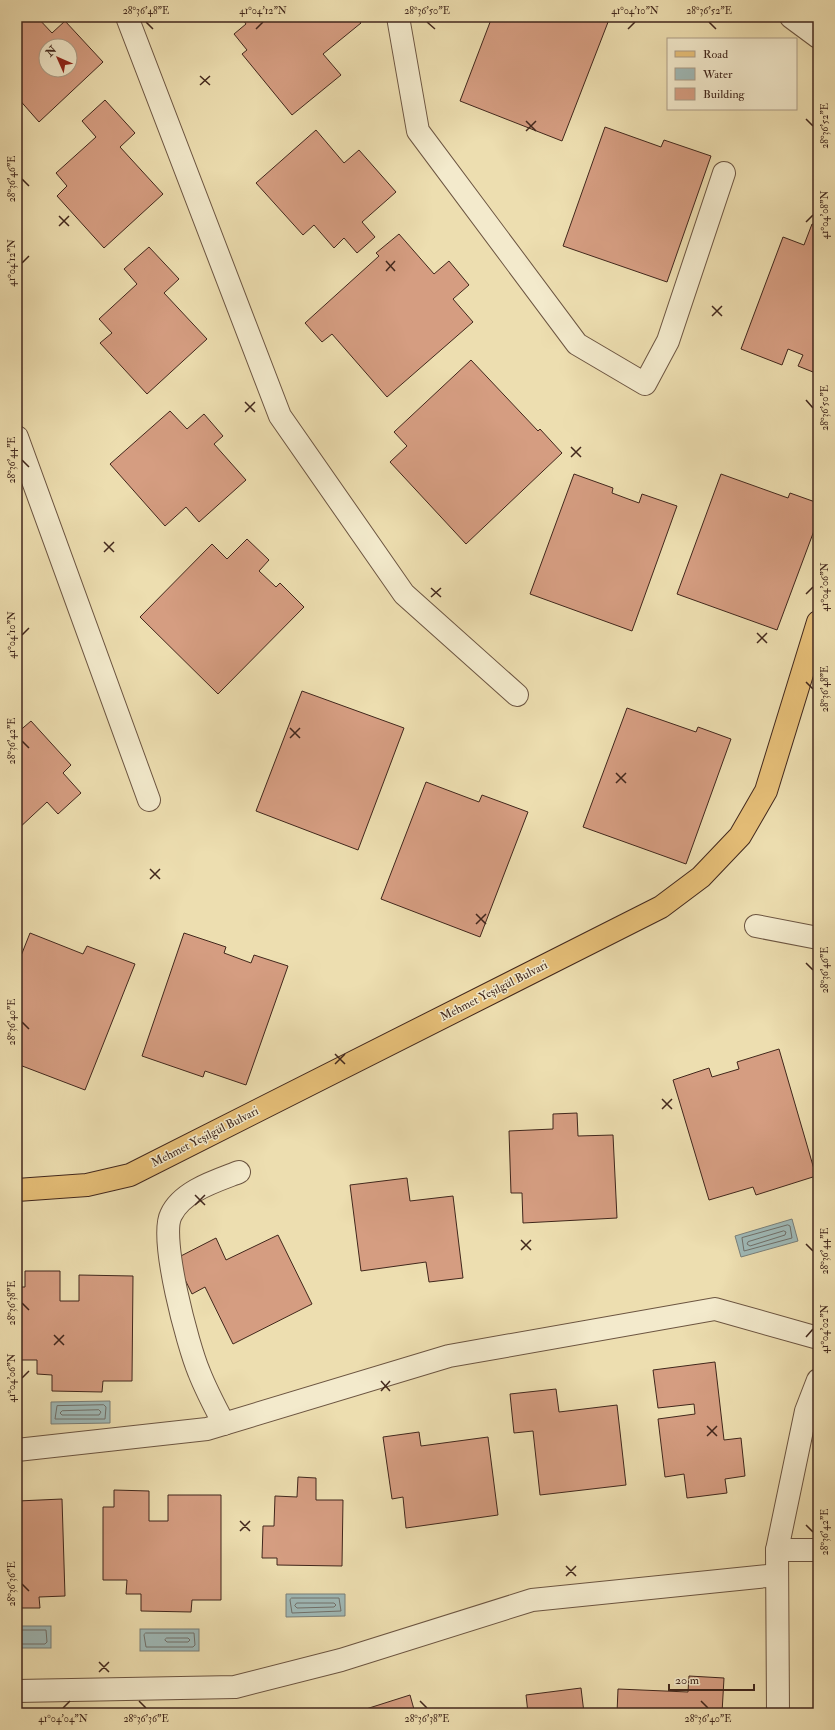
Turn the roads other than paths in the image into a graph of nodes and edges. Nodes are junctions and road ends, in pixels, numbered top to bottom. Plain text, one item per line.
1 (127, 17) edge
2 (398, 17) edge
3 (791, 17) edge
4 (818, 37) edge
5 (724, 173) dead end
6 (17, 437) edge
7 (818, 622) edge
8 (517, 695) dead end
9 (149, 800) dead end
10 (756, 926) dead end
11 (818, 938) edge
12 (239, 1172) dead end
13 (17, 1190) edge
14 (818, 1338) edge
15 (818, 1380) edge
16 (224, 1424) junction
17 (17, 1450) edge
18 (777, 1550) junction
19 (818, 1550) edge
20 (777, 1575) junction
21 (17, 1690) edge
22 (778, 1713) edge

1 - 8 street
2 - 5 street
3 - 4 street
6 - 9 street
7 - 13 main road, Mehmet Yeşilgül Bulvari
10 - 11 street
12 - 16 street
14 - 16 street
15 - 18 street
16 - 17 street
18 - 19 street
18 - 20 street
20 - 21 street
20 - 22 street

